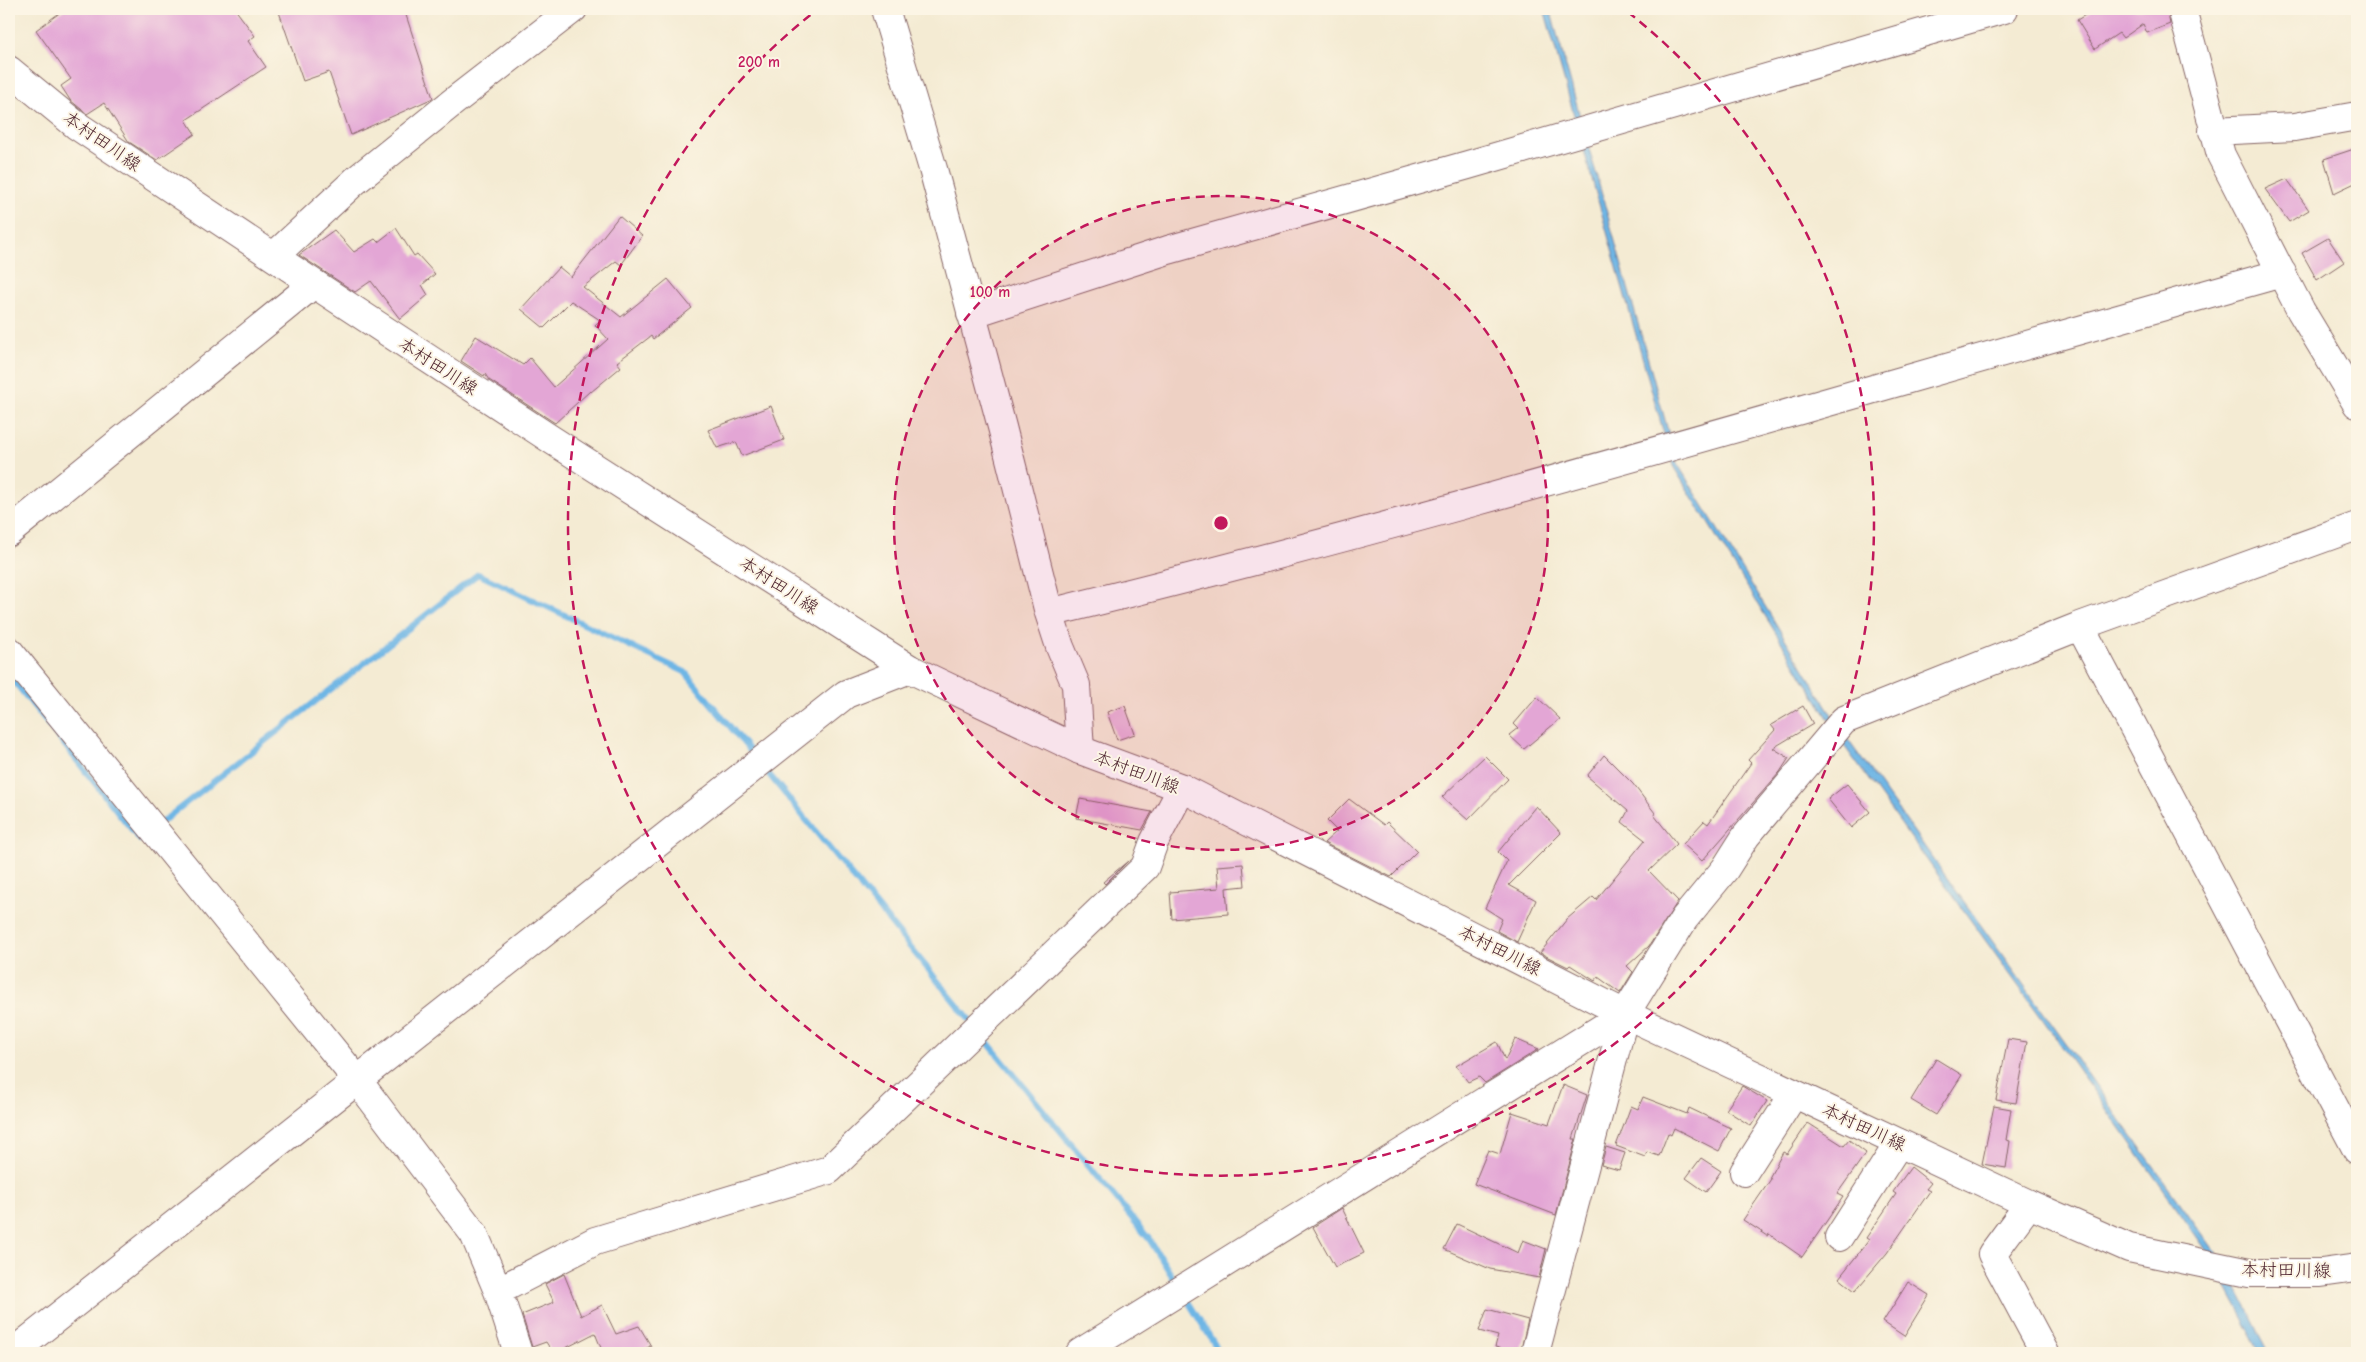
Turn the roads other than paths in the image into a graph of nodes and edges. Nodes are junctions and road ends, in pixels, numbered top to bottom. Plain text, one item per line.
1 (573, 9) edge
2 (885, 9) edge
3 (2004, 9) edge
4 (2182, 9) edge
5 (9, 70) edge
6 (2357, 116) edge
7 (2213, 131) junction
8 (274, 256) junction
9 (2282, 273) junction
10 (316, 285) junction
11 (971, 314) junction
12 (2357, 404) edge
13 (2357, 526) edge
14 (9, 532) edge
15 (1049, 613) junction
16 (2080, 626) junction
17 (9, 651) edge
18 (910, 670) junction
19 (1080, 750) junction
20 (1182, 788) junction
21 (1625, 1014) junction
22 (358, 1081) junction
23 (1794, 1094) junction
24 (1899, 1143) junction
25 (2357, 1150) edge
26 (1744, 1172) dead end
27 (2029, 1204) junction
28 (1839, 1238) dead end
29 (2357, 1268) edge
30 (498, 1291) junction
31 (12, 1353) edge
32 (518, 1353) edge
33 (1080, 1353) edge
34 (1535, 1353) edge
35 (2045, 1353) edge

1 - 8 street
2 - 11 street
3 - 11 street
4 - 7 street
5 - 8 street, 本村田川線
6 - 7 street
7 - 9 street
8 - 10 street, 本村田川線
9 - 12 street
9 - 15 street
10 - 14 street
10 - 18 street, 本村田川線
11 - 15 street
13 - 16 street
15 - 19 street
16 - 21 street
16 - 25 street
17 - 22 street
18 - 19 street, 本村田川線
18 - 22 street
19 - 20 street, 本村田川線
20 - 21 street, 本村田川線
20 - 30 street
21 - 23 street, 本村田川線
21 - 33 street
21 - 34 street
22 - 30 street
22 - 31 street
23 - 24 street, 本村田川線
23 - 26 street
24 - 27 street, 本村田川線
24 - 28 street
27 - 29 street, 本村田川線
27 - 35 street
30 - 32 street

